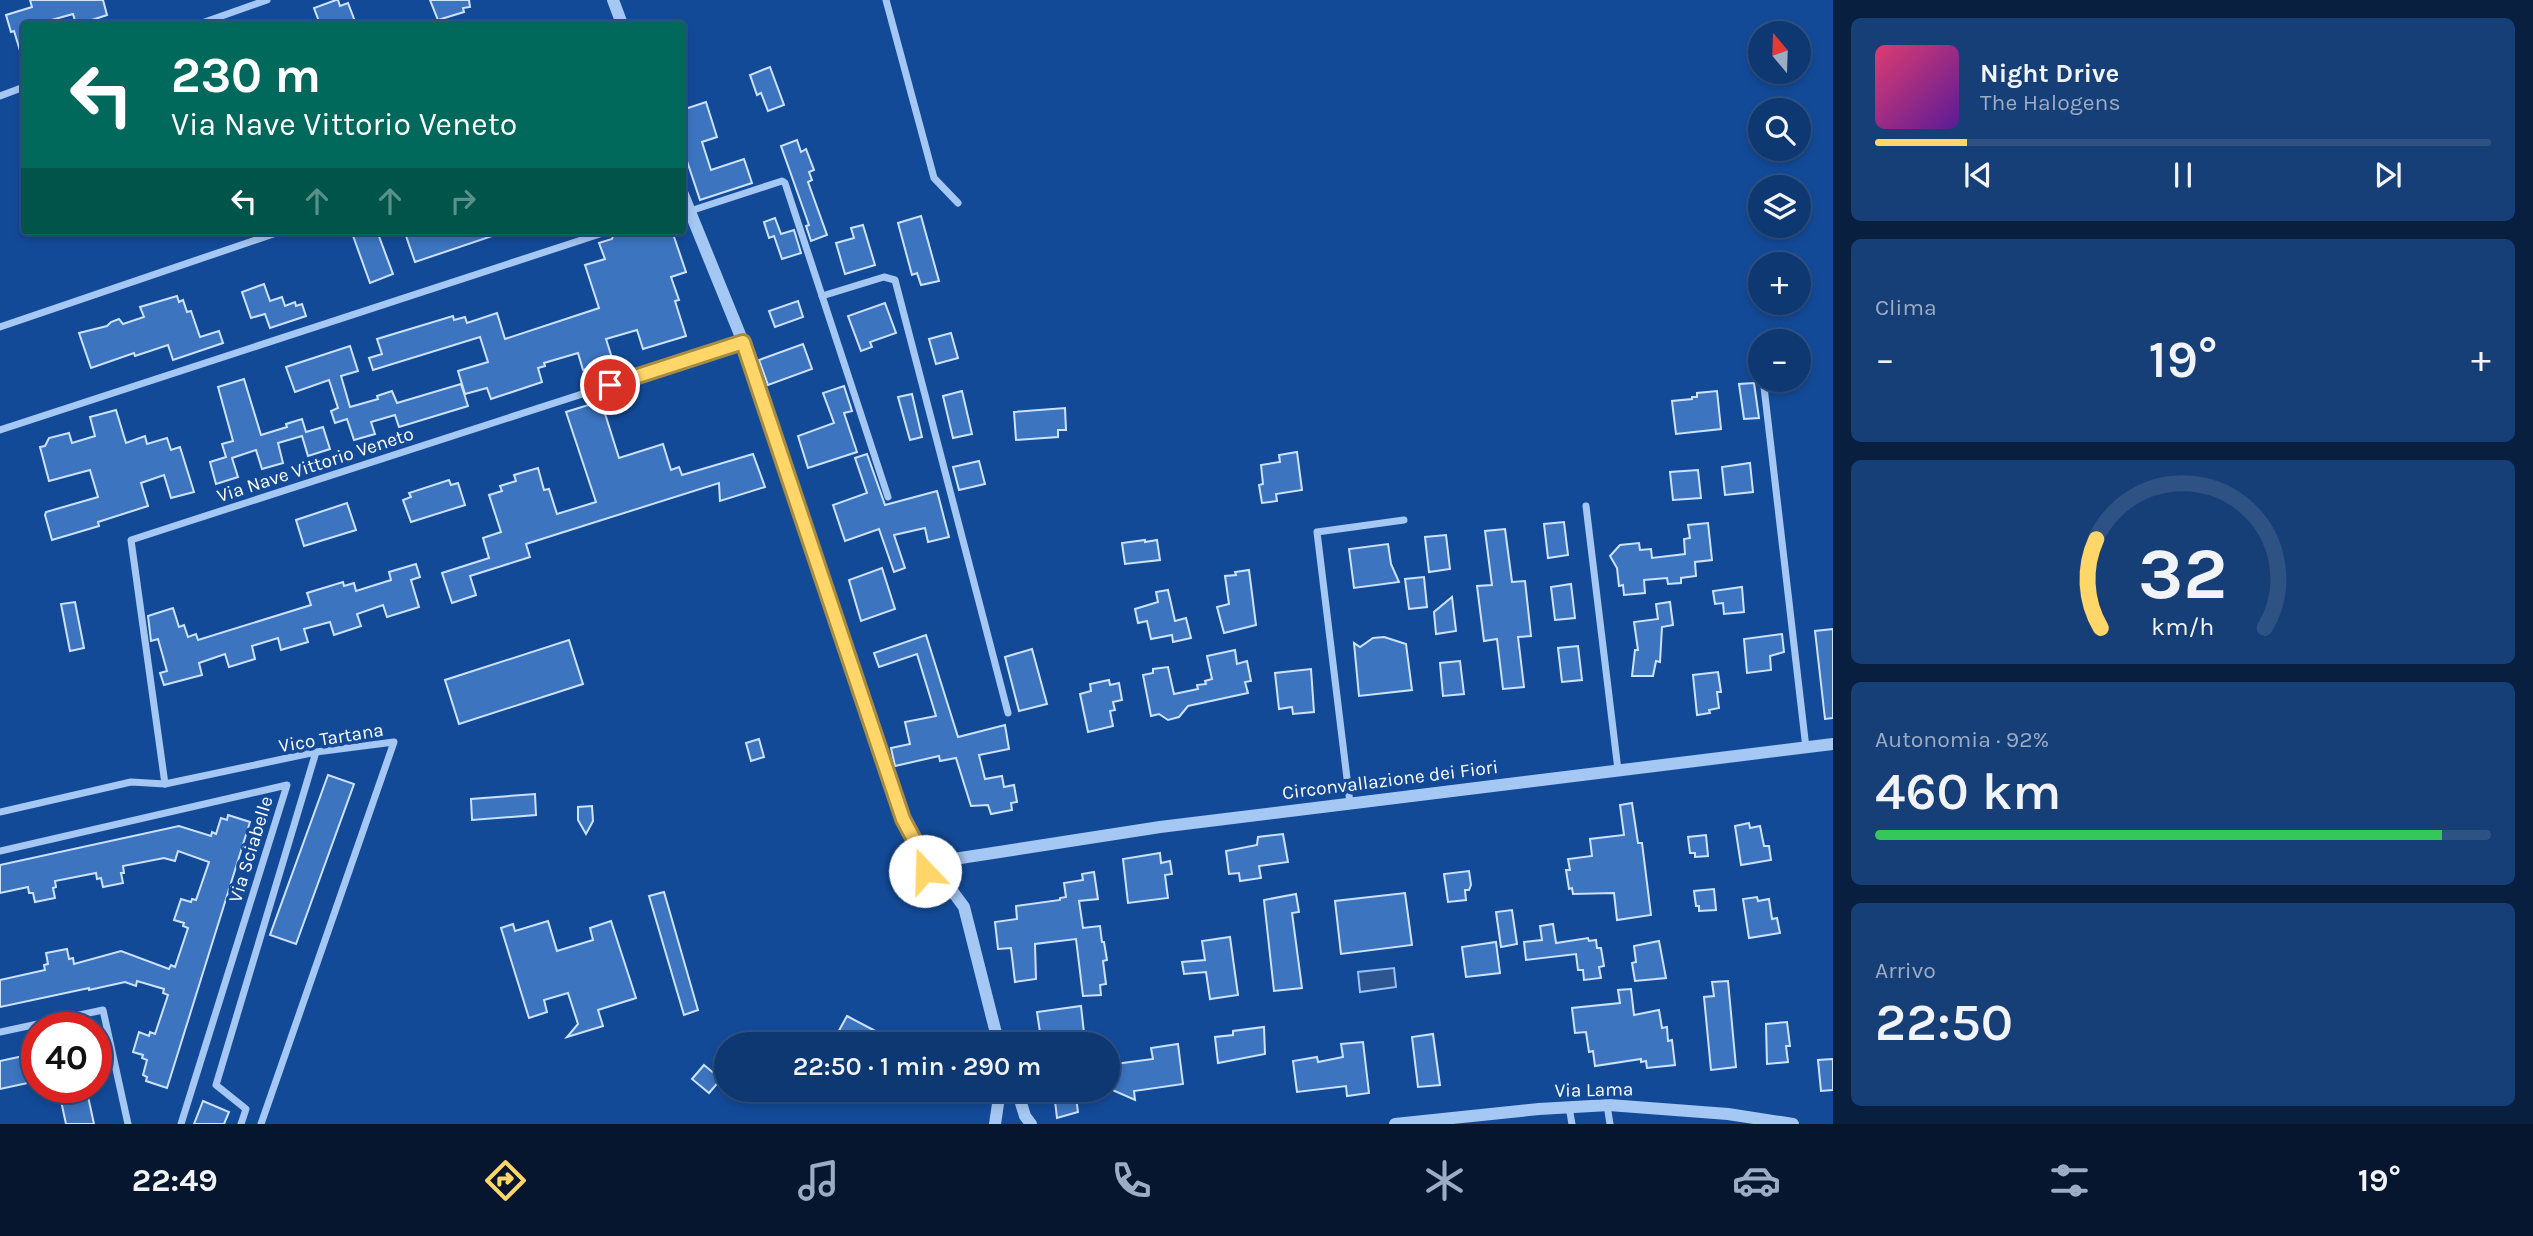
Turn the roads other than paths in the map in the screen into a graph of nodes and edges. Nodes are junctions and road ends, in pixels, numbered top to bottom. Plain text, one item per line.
1 (267, 0) edge
2 (613, 0) edge
3 (886, 0) edge
4 (208, 21) edge
5 (621, 21) edge
6 (21, 88) edge
7 (0, 96) edge
8 (958, 203) dead end
9 (687, 208) edge
10 (270, 235) edge
11 (598, 235) edge
12 (822, 296) junction
13 (0, 327) edge
14 (743, 342) junction
15 (1765, 392) edge
16 (0, 430) edge
17 (888, 497) dead end
18 (1586, 506) dead end
19 (1404, 520) dead end
20 (1008, 713) dead end
21 (1833, 744) edge
22 (1806, 748) junction
23 (316, 752) junction
24 (1618, 770) junction
25 (165, 784) junction
26 (1350, 803) junction
27 (0, 811) edge
28 (0, 850) edge
29 (954, 859) junction
30 (926, 862) junction
31 (945, 881) junction
32 (0, 1032) edge
33 (996, 1032) edge
34 (998, 1102) edge
35 (1020, 1102) edge
36 (1607, 1105) junction
37 (1569, 1107) junction
38 (1728, 1119) edge
39 (994, 1121) edge
40 (1026, 1121) edge
41 (128, 1124) edge
42 (181, 1124) edge
43 (241, 1124) edge
44 (261, 1124) edge
45 (1395, 1124) edge
46 (1572, 1124) edge
47 (1610, 1124) edge
48 (1793, 1124) edge

1 - 4 street
2 - 5 street
3 - 8 street
6 - 7 street
9 - 12 street
9 - 14 street
10 - 13 street
11 - 16 street
12 - 17 street
12 - 20 street
14 - 25 street, Via Nave Vittorio Veneto
14 - 30 street
15 - 22 street
18 - 24 street
19 - 26 street
21 - 22 street, Circonvallazione dei Fiori
22 - 24 street, Circonvallazione dei Fiori
23 - 25 street, Vico Tartana
23 - 43 street, Via Sciabelle
23 - 44 street, Vico Tartana
24 - 26 street, Circonvallazione dei Fiori
25 - 27 street, Vico Tartana
26 - 29 street, Circonvallazione dei Fiori
28 - 42 street, Via Sciabelle
29 - 30 street
29 - 31 street
30 - 31 street
31 - 33 street
32 - 41 street
34 - 39 street
35 - 40 street
36 - 37 street, Via Lama
36 - 38 street, Via Lama
36 - 47 street
37 - 45 street, Via Lama
37 - 46 street
38 - 48 street, Via Lama

